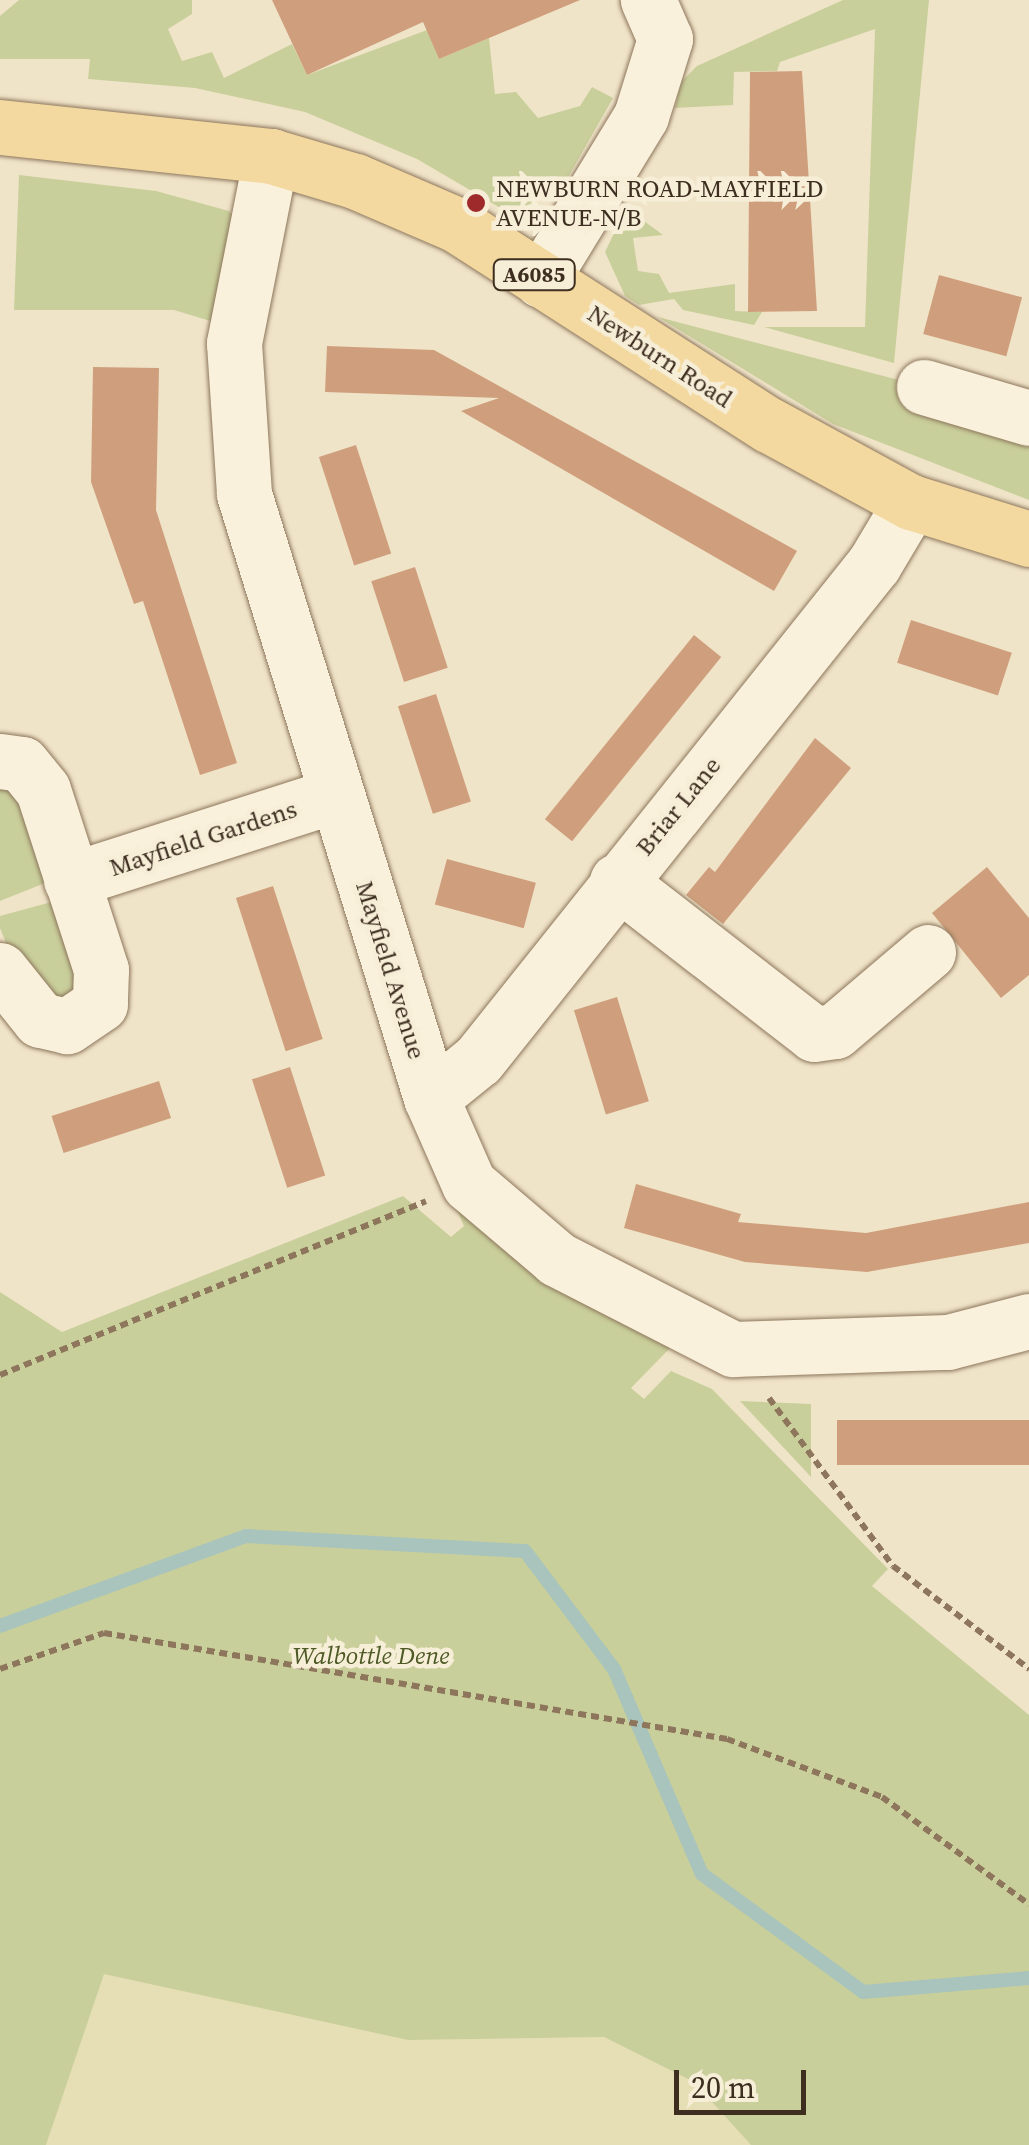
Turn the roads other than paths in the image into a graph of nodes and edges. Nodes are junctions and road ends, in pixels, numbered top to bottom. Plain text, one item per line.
1 (648, 0) edge
2 (0, 126) edge
3 (271, 156) junction
4 (541, 280) junction
5 (924, 387) dead end
6 (1029, 418) edge
7 (911, 502) junction
8 (1029, 538) edge
9 (0, 761) edge
10 (336, 795) junction
11 (71, 880) junction
12 (617, 881) junction
13 (928, 952) dead end
14 (0, 970) edge
15 (431, 1098) junction
16 (1029, 1321) edge

1 - 4 street
2 - 3 main road, Newburn Road / A6085
3 - 4 main road, Newburn Road / A6085
3 - 10 street, Mayfield Avenue
4 - 7 main road, Newburn Road / A6085
5 - 6 street
7 - 8 main road, Newburn Road / A6085
7 - 12 street, Briar Lane
9 - 11 street
10 - 11 street, Mayfield Gardens
10 - 15 street, Mayfield Avenue
11 - 14 street
12 - 13 street
12 - 15 street, Briar Lane
15 - 16 street, Mayfield Avenue

